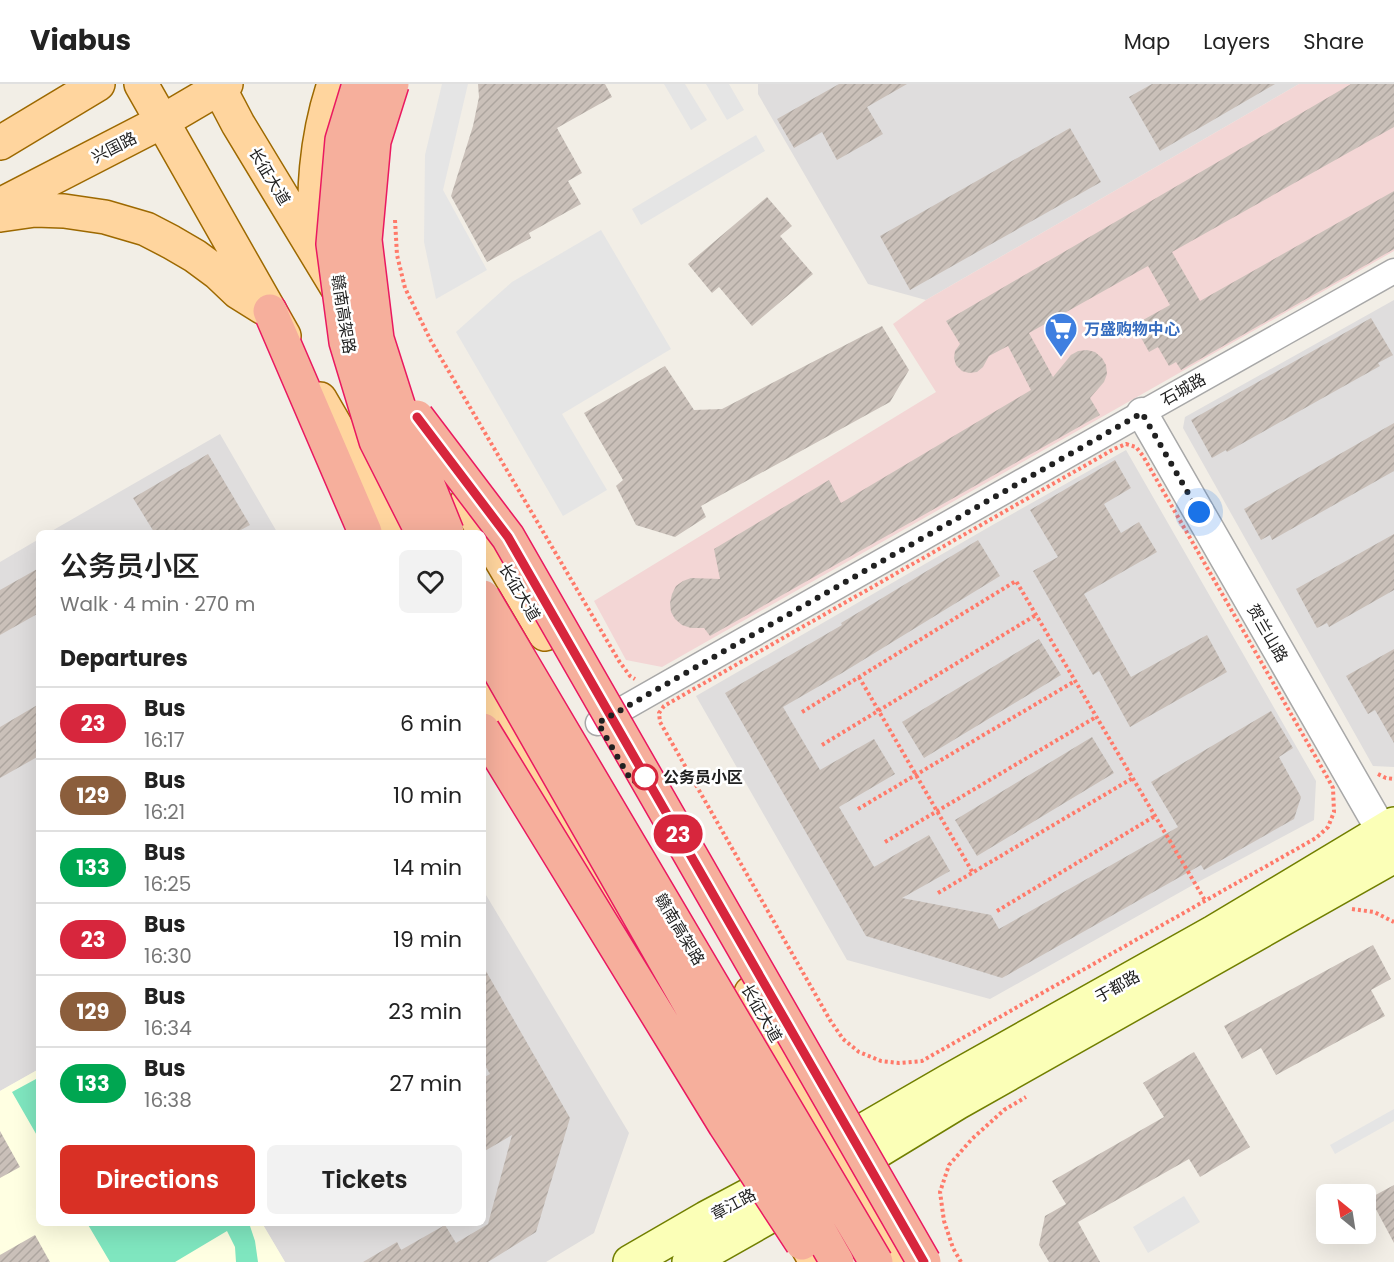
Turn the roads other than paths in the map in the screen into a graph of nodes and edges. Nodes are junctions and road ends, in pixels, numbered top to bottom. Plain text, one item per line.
1 (92, 84) edge
2 (98, 84) edge
3 (141, 84) edge
4 (334, 84) edge
5 (359, 84) edge
6 (392, 84) edge
7 (221, 86) edge
8 (163, 121) junction
9 (0, 131) edge
10 (0, 143) edge
11 (0, 205) edge
12 (35, 210) junction
13 (0, 215) edge
14 (0, 231) edge
15 (327, 271) junction
16 (1394, 271) edge
17 (270, 311) junction
18 (1142, 413) junction
19 (417, 417) junction
20 (364, 530) edge
21 (396, 530) edge
22 (421, 530) edge
23 (446, 530) edge
24 (484, 530) edge
25 (486, 534) edge
26 (486, 602) edge
27 (486, 647) edge
28 (486, 687) edge
29 (598, 723) junction
30 (486, 735) edge
31 (1391, 841) edge
32 (844, 1157) junction
33 (779, 1195) junction
34 (630, 1262) edge
35 (689, 1262) edge
36 (815, 1262) edge
37 (837, 1262) edge
38 (876, 1262) edge
39 (903, 1262) edge
40 (924, 1262) edge

1 - 9 street
2 - 10 main road
3 - 8 main road
4 - 15 main road
5 - 22 highway, 赣南高架路, bridge
6 - 23 highway, 赣南高架路, bridge
7 - 8 main road, 兴国路
7 - 15 main road, 长征大道
8 - 11 main road, 兴国路
8 - 12 street
8 - 17 main road
12 - 13 main road
12 - 14 street
12 - 17 main road
15 - 19 main road, 长征大道
16 - 18 street, 石城路
17 - 20 highway
17 - 21 main road
18 - 29 street, 石城路
18 - 31 street, 贺兰山路
19 - 24 main road, 长征大道
19 - 40 highway, bridge
25 - 29 main road, 长征大道
26 - 38 highway, 赣南高架路, bridge
27 - 37 highway, 赣南高架路, bridge
28 - 33 main road
29 - 32 main road, 长征大道
30 - 36 highway, bridge
31 - 32 main road, 于都路
31 - 32 main road, 于都路
32 - 33 main road, 章江路
32 - 39 main road, 长征大道
33 - 34 main road, 章江路
33 - 35 main road, 章江路
33 - 36 main road

